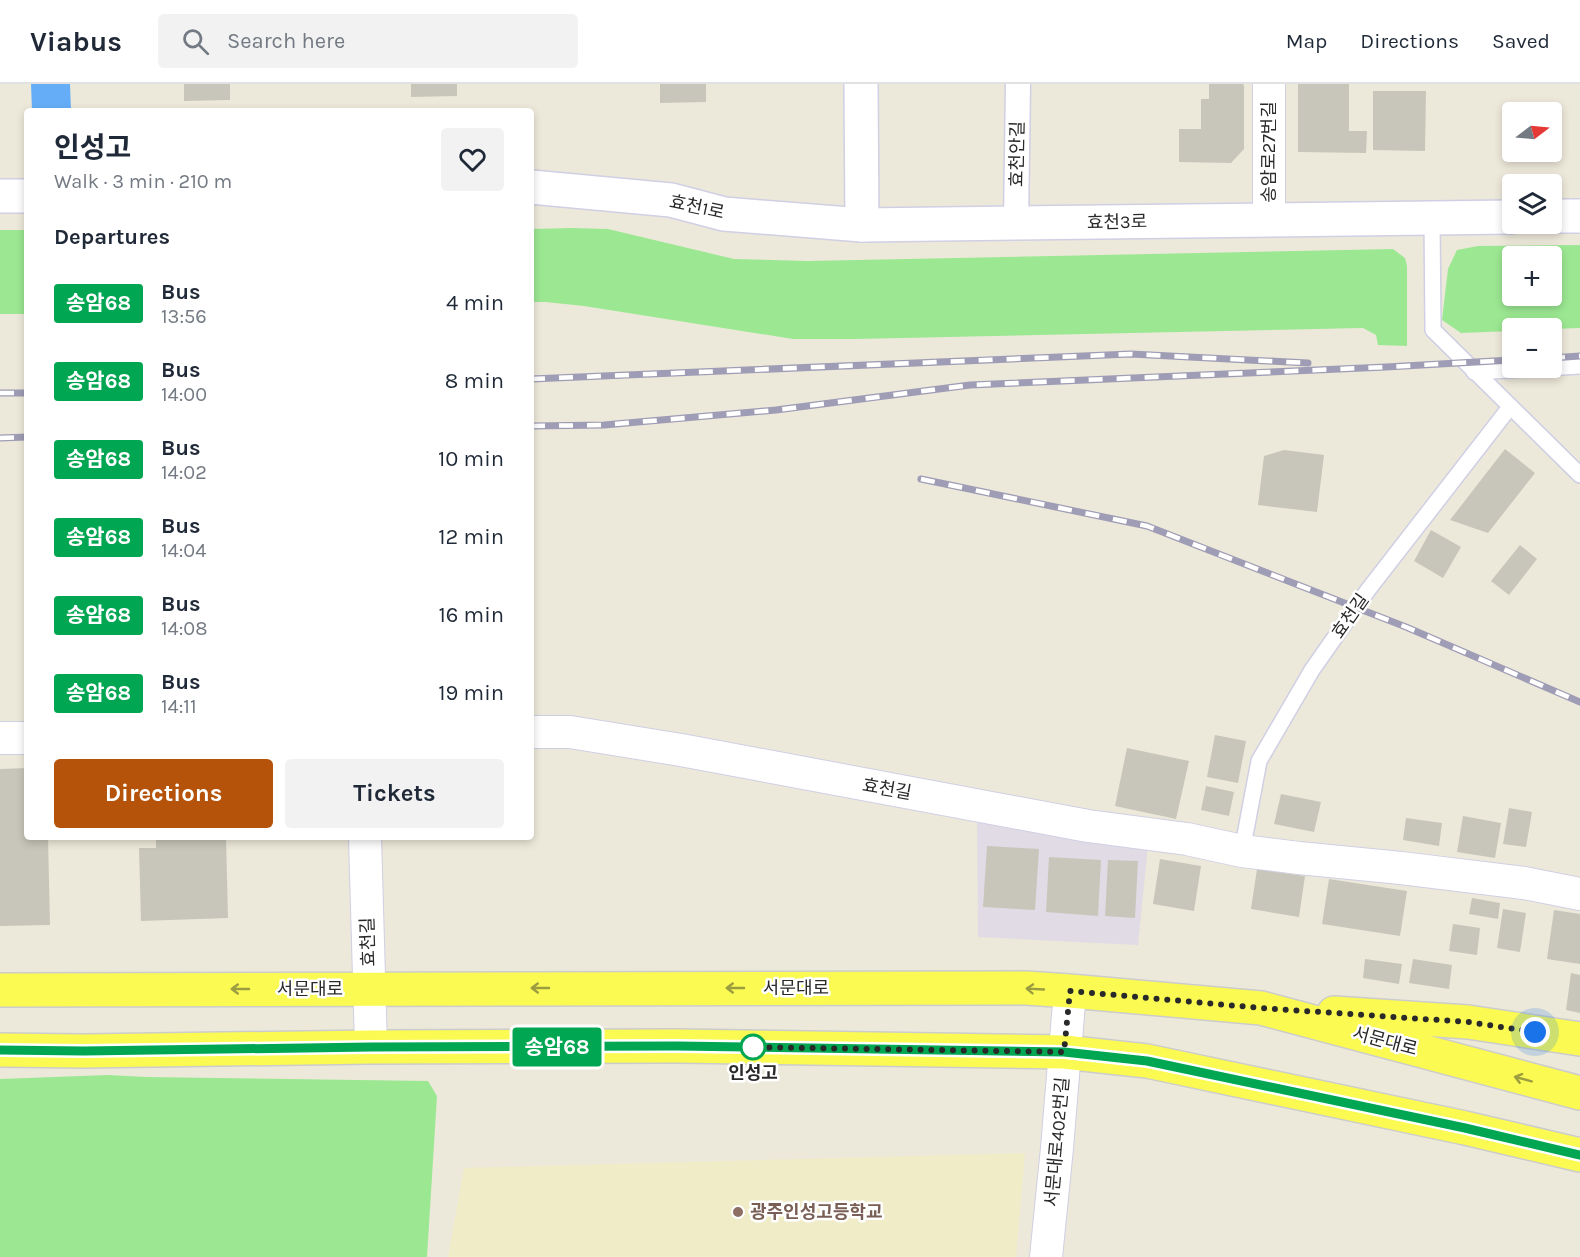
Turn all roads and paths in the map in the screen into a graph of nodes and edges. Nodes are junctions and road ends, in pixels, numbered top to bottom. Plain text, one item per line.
1 (861, 84) edge
2 (1018, 84) edge
3 (1269, 84) edge
4 (534, 187) edge
5 (1562, 216) edge
6 (1580, 216) edge
7 (1502, 217) edge
8 (1432, 218) junction
9 (1269, 219) junction
10 (1016, 224) junction
11 (862, 225) junction
12 (1580, 366) edge
13 (1474, 372) junction
14 (1510, 407) junction
15 (1580, 475) edge
16 (534, 732) edge
17 (0, 738) edge
18 (24, 738) edge
19 (365, 840) edge
20 (1242, 851) junction
21 (1580, 894) edge
22 (370, 988) junction
23 (0, 990) edge
24 (1070, 991) junction
25 (1261, 1008) junction
26 (1580, 1039) edge
27 (371, 1047) junction
28 (0, 1050) edge
29 (1064, 1052) junction
30 (1580, 1093) edge
31 (1580, 1155) edge
32 (1046, 1257) edge

1 - 11 street
2 - 10 street, 효천안길
3 - 9 street, 송암로27번길
4 - 11 street, 효천1로
5 - 6 street
7 - 8 street, 효천3로
8 - 9 street, 효천3로
8 - 13 lane
9 - 10 street, 효천3로
10 - 11 street, 효천3로
12 - 13 lane
13 - 14 lane
14 - 15 lane
14 - 20 lane, 효천길
16 - 20 street, 효천길
17 - 18 street
19 - 22 street, 효천길
20 - 21 street, 효천길
22 -> 23 main road, 서문대로
24 -> 22 main road, 서문대로
22 - 27 street, 효천길
24 - 25 main road, 서문대로
24 - 29 street, 서문대로402번길
25 - 26 main road
30 -> 25 main road, 서문대로
27 - 28 main road
27 - 29 main road
29 - 31 main road
29 - 32 street, 서문대로402번길

